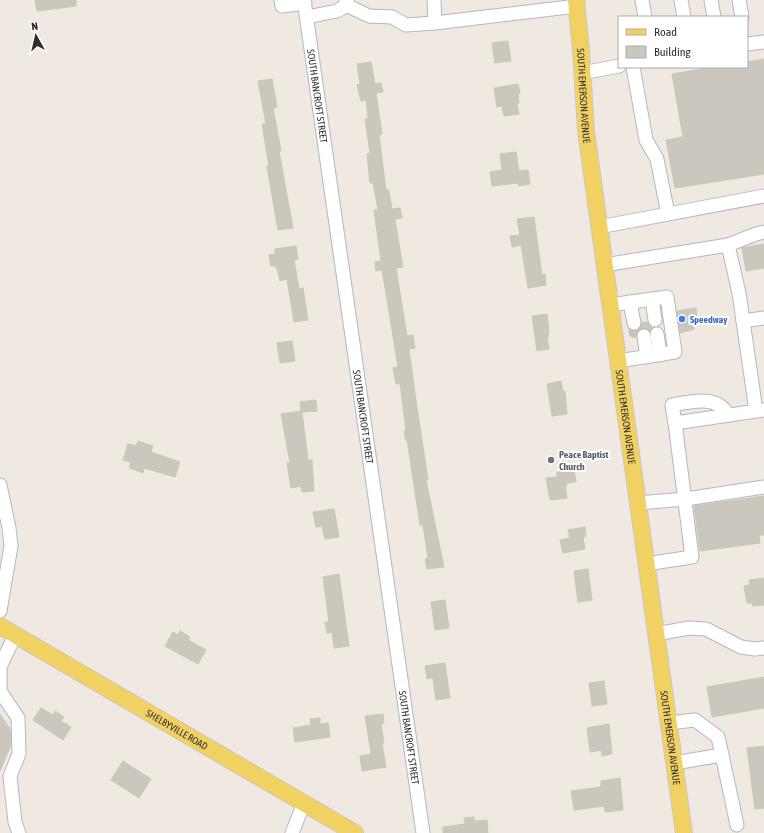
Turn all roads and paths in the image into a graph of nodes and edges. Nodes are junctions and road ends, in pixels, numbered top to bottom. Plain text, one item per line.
1 (281, 0) edge
2 (434, 0) edge
3 (642, 0) edge
4 (681, 0) edge
5 (711, 0) edge
6 (739, 0) edge
7 (304, 1) edge
8 (346, 2) edge
9 (576, 3) edge
10 (521, 6) edge
11 (645, 16) edge
12 (684, 16) edge
13 (714, 16) edge
14 (742, 16) edge
15 (306, 17) junction
16 (435, 23) junction
17 (764, 42) edge
18 (748, 43) edge
19 (618, 66) edge
20 (633, 68) edge
21 (582, 73) junction
22 (764, 196) edge
23 (668, 214) junction
24 (599, 226) junction
25 (764, 232) edge
26 (728, 245) junction
27 (604, 265) junction
28 (652, 299) junction
29 (635, 302) junction
30 (610, 306) junction
31 (764, 318) edge
32 (655, 320) dead end
33 (743, 321) junction
34 (638, 323) tunnel mouth
35 (648, 356) junction
36 (618, 361) junction
37 (760, 411) edge
38 (728, 415) junction
39 (675, 423) junction
40 (0, 485) edge
41 (764, 488) edge
42 (686, 499) junction
43 (638, 503) junction
44 (646, 564) junction
45 (0, 611) edge
46 (0, 626) edge
47 (656, 634) junction
48 (15, 635) junction
49 (764, 648) edge
50 (0, 667) edge
51 (669, 723) junction
52 (722, 755) junction
53 (674, 763) junction
54 (304, 803) junction
55 (737, 825) dead end
56 (19, 833) edge
57 (292, 833) edge
58 (355, 833) edge
59 (423, 833) edge
60 (684, 833) edge

1 - 7 street
2 - 16 street
3 - 11 street
4 - 12 street
5 - 13 street
6 - 14 street
7 - 15 street, SOUTH BANCROFT STREET
8 - 15 street
8 - 16 street
9 - 10 street
9 - 21 main road, SOUTH EMERSON AVENUE
10 - 16 street
15 - 59 street, SOUTH BANCROFT STREET
17 - 18 street
19 - 21 street
20 - 23 street
21 - 24 main road, SOUTH EMERSON AVENUE
22 - 23 street
23 - 24 street
24 - 27 main road, SOUTH EMERSON AVENUE
25 - 26 street
26 - 27 street
26 - 33 street
27 - 30 main road, SOUTH EMERSON AVENUE
28 - 29 street
28 - 32 street
28 - 35 street
29 - 30 street
29 - 34 street
30 - 36 main road, SOUTH EMERSON AVENUE
31 - 33 street
33 - 37 street
35 - 35 street
35 - 36 street
36 - 43 main road, SOUTH EMERSON AVENUE
37 - 38 street
38 - 39 street
38 - 39 street
39 - 42 street
40 - 45 street
41 - 42 street
42 - 43 street
42 - 44 street
43 - 44 main road, SOUTH EMERSON AVENUE
44 - 47 main road, SOUTH EMERSON AVENUE
46 - 48 main road, SHELBYVILLE ROAD
47 - 49 street
47 - 51 main road, SOUTH EMERSON AVENUE
48 - 50 street
48 - 54 main road, SHELBYVILLE ROAD
50 - 56 street
51 - 52 street
51 - 53 main road, SOUTH EMERSON AVENUE
52 - 53 street
52 - 55 street
53 - 60 main road, SOUTH EMERSON AVENUE
54 - 57 street
54 - 58 main road, SHELBYVILLE ROAD

